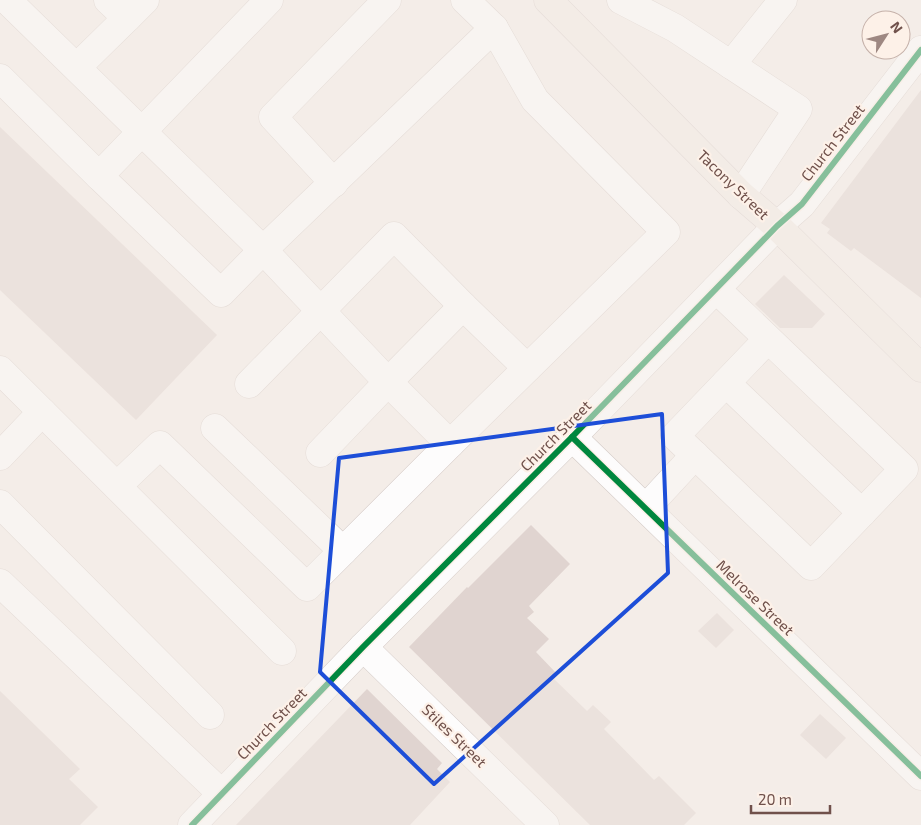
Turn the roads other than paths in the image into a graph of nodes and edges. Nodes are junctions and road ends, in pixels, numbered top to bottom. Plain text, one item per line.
1 (7, 0) edge
2 (269, 0) edge
3 (387, 0) edge
4 (465, 0) edge
5 (548, 0) edge
6 (621, 0) edge
7 (783, 0) edge
8 (127, 6) edge
9 (494, 28) junction
10 (921, 50) edge
11 (731, 65) junction
12 (77, 67) junction
13 (0, 78) edge
14 (142, 131) junction
15 (99, 176) junction
16 (334, 183) junction
17 (740, 195) junction
18 (777, 226) junction
19 (263, 250) junction
20 (716, 289) junction
21 (463, 306) junction
22 (321, 312) junction
23 (768, 339) junction
24 (527, 368) junction
25 (921, 368) edge
26 (0, 370) edge
27 (388, 382) junction
28 (726, 383) junction
29 (249, 384) dead end
30 (42, 412) junction
31 (215, 428) dead end
32 (572, 437) junction
33 (450, 444) junction
34 (320, 453) dead end
35 (695, 454) junction
36 (0, 456) edge
37 (117, 486) junction
38 (0, 504) edge
39 (646, 508) junction
40 (862, 513) junction
41 (343, 551) junction
42 (0, 584) edge
43 (363, 647) junction
44 (282, 651) dead end
45 (210, 715) dead end
46 (921, 776) edge
47 (222, 794) junction
48 (192, 825) edge
49 (545, 825) edge

1 - 12 street
2 - 14 street
3 - 16 street
4 - 9 street
5 - 17 main road, Tacony Street
6 - 11 street
7 - 11 street
8 - 12 street
9 - 16 street
9 - 24 street
10 - 18 street, Church Street
11 - 17 street
12 - 14 street
13 - 15 street
14 - 15 street
14 - 19 street
15 - 19 street
16 - 19 street
17 - 18 main road, Tacony Street
18 - 20 street, Church Street
18 - 25 main road, Tacony Street
19 - 22 street
20 - 23 street
20 - 32 street, Church Street
21 - 22 street
21 - 24 street
21 - 27 street
22 - 27 street
22 - 29 street
23 - 28 street
23 - 40 street
24 - 33 street
26 - 30 street
27 - 33 street
27 - 34 street
28 - 35 street
28 - 40 street
30 - 36 street
30 - 37 street
31 - 41 street
32 - 39 street, Melrose Street
32 - 43 street, Church Street
33 - 41 street
35 - 39 street
35 - 40 street
37 - 41 street
37 - 44 street
38 - 45 street
39 - 46 street, Melrose Street
42 - 47 street
43 - 47 street, Church Street
43 - 49 street, Stiles Street
47 - 48 street, Church Street

